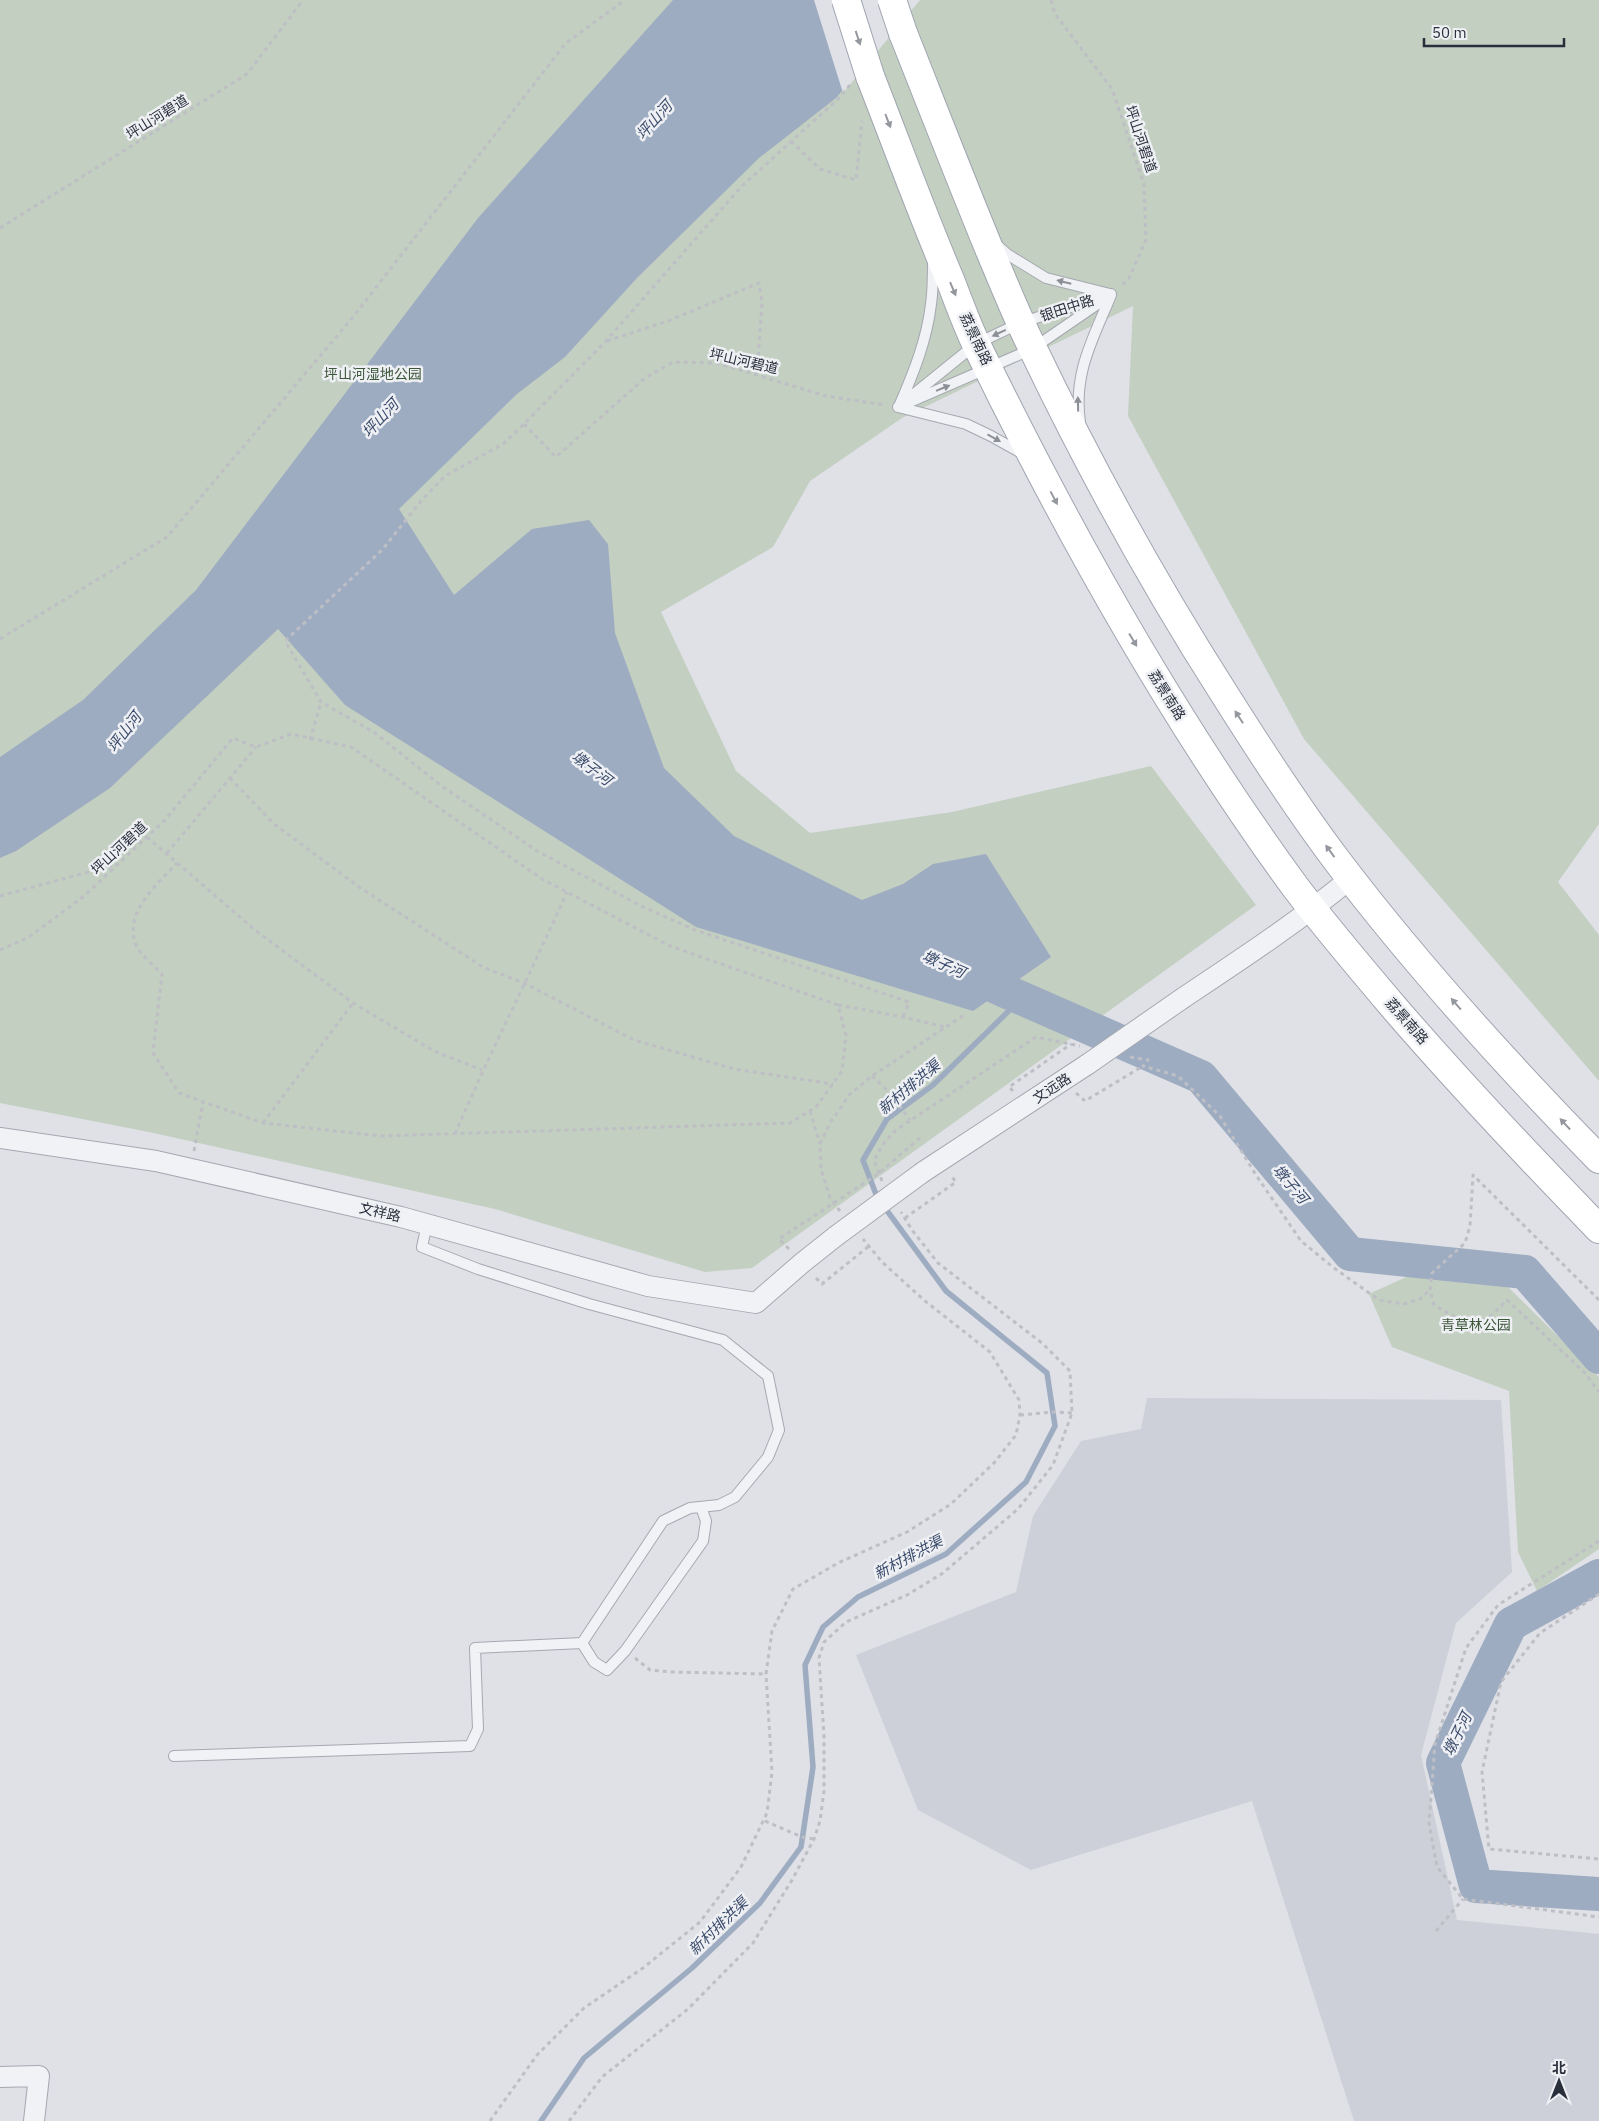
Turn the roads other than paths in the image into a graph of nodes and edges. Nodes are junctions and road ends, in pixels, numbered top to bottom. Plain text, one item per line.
1 (846, 0) edge
2 (892, 0) edge
3 (982, 232) junction
4 (934, 241) junction
5 (1111, 294) junction
6 (1020, 323) junction
7 (976, 344) junction
8 (1032, 349) junction
9 (990, 369) junction
10 (898, 407) junction
11 (1084, 452) junction
12 (1035, 462) junction
13 (1351, 878) junction
14 (1313, 909) junction
15 (0, 1138) edge
16 (1599, 1159) edge
17 (428, 1224) junction
18 (1599, 1230) edge
19 (756, 1303) joint
20 (701, 1507) junction
21 (582, 1643) junction
22 (174, 1756) dead end
23 (0, 2077) edge
24 (34, 2121) edge

1 -> 4 main road, 荔景南路, bridge
2 - 3 main road, bridge
5 -> 3 lane
3 - 6 main road
4 -> 7 main road, 荔景南路
4 - 10 lane
5 - 6 lane, 银田中路
5 - 8 lane, 银田中路
11 -> 5 lane
6 -> 7 lane, 银田中路
6 - 8 main road
7 - 9 main road, 荔景南路
7 - 10 lane, 银田中路
8 - 9 lane, 银田中路
8 - 11 main road
10 -> 9 lane, 银田中路
9 - 12 main road, 荔景南路
10 -> 12 lane
13 -> 11 main road
12 -> 14 main road, 荔景南路
13 - 14 street, 文远路
16 -> 13 main road
14 - 18 main road, 荔景南路
14 - 19 street, 文远路, bridge
15 - 17 street, 文祥路
17 - 19 street, 文祥路
17 - 20 lane
20 - 21 lane
20 - 21 lane
21 - 22 lane
23 - 24 street

